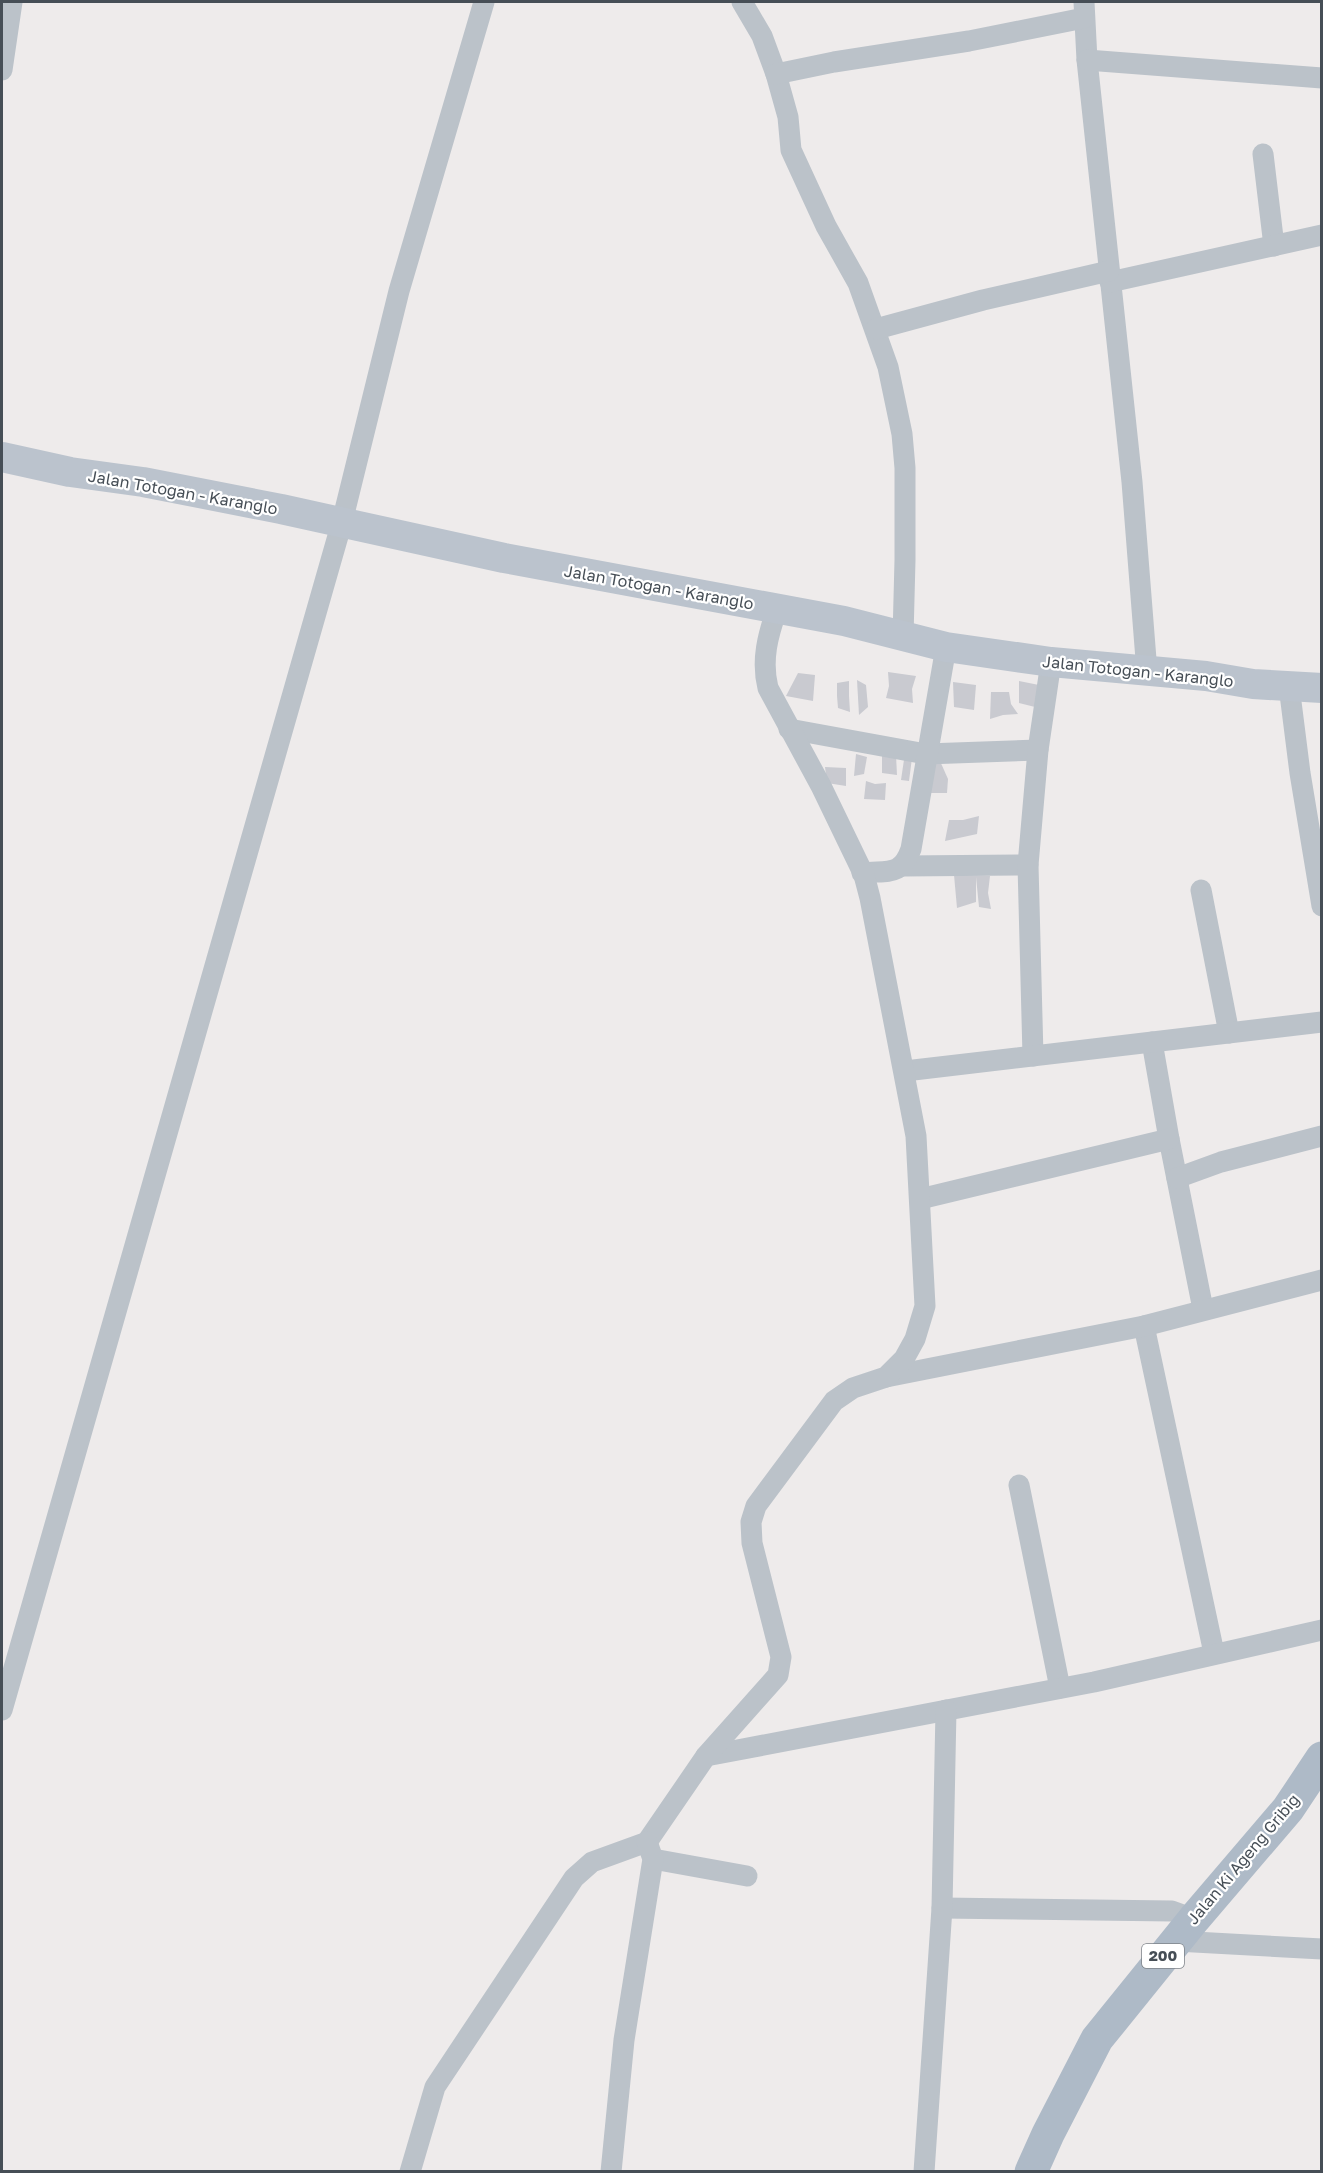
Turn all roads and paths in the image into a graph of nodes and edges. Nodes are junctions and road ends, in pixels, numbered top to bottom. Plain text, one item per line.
1 (12, 2) edge
2 (484, 2) edge
3 (742, 2) edge
4 (1084, 10) edge
5 (1087, 60) junction
6 (2, 70) edge
7 (776, 74) junction
8 (1322, 78) edge
9 (1263, 154) dead end
10 (1322, 235) edge
11 (1274, 246) junction
12 (1109, 277) junction
13 (876, 329) junction
14 (2, 457) edge
15 (342, 522) junction
16 (777, 609) junction
17 (903, 637) junction
18 (945, 647) junction
19 (1051, 662) junction
20 (1147, 672) junction
21 (1289, 686) junction
22 (1322, 688) edge
23 (789, 729) junction
24 (1038, 750) junction
25 (926, 754) junction
26 (1028, 865) junction
27 (904, 866) junction
28 (862, 873) junction
29 (1201, 890) dead end
30 (1322, 906) edge
31 (1322, 1022) edge
32 (1229, 1033) junction
33 (1152, 1042) junction
34 (1033, 1056) junction
35 (905, 1071) junction
36 (1322, 1136) edge
37 (1169, 1139) junction
38 (1177, 1178) junction
39 (920, 1199) junction
40 (1322, 1280) edge
41 (1203, 1309) junction
42 (1144, 1326) junction
43 (886, 1377) junction
44 (1018, 1485) dead end
45 (1322, 1630) edge
46 (1214, 1653) junction
47 (1060, 1688) junction
48 (2, 1710) edge
49 (946, 1710) junction
50 (706, 1756) junction
51 (1322, 1758) edge
52 (650, 1851) junction
53 (747, 1876) dead end
54 (942, 1908) junction
55 (1185, 1930) junction
56 (1322, 1949) edge
57 (410, 2172) edge
58 (611, 2172) edge
59 (924, 2172) edge
60 (1031, 2172) edge

1 - 6 street
2 - 15 street
3 - 7 street
4 - 5 street
4 - 7 street
5 - 8 street
5 - 12 street
7 - 13 street
9 - 11 street
10 - 11 street
11 - 12 street
12 - 13 street
12 - 20 street
13 - 17 street
14 - 15 main road, Jalan Totogan - Karanglo
15 - 16 main road, Jalan Totogan - Karanglo
15 - 48 street
16 - 17 main road, Jalan Totogan - Karanglo
16 - 23 street
17 - 18 main road, Jalan Totogan - Karanglo
18 - 19 main road, Jalan Totogan - Karanglo
18 - 25 street
19 - 20 main road, Jalan Totogan - Karanglo
19 - 24 street
20 - 21 main road, Jalan Totogan - Karanglo
21 - 22 main road, Jalan Totogan - Karanglo
21 - 30 street
23 - 25 street
23 - 28 street
24 - 25 street
24 - 26 street
25 - 27 street
26 - 27 street
26 - 34 street
27 - 28 street
28 - 35 street
29 - 32 street
31 - 32 street
32 - 33 street
33 - 34 street
33 - 37 street
34 - 35 street
35 - 39 street
36 - 38 street
37 - 38 street
37 - 39 street
38 - 41 street
39 - 43 street
40 - 41 street
41 - 42 street
42 - 43 street
42 - 46 street
43 - 50 street
44 - 47 street
45 - 46 street
46 - 47 street
47 - 49 street
49 - 50 street
49 - 54 street
50 - 52 street
51 - 55 main road, Jalan Ki Ageng Gribig / 200
52 - 53 street
52 - 57 street
52 - 58 street
54 - 55 street
54 - 59 street
55 - 56 street
55 - 60 main road, Jalan Ki Ageng Gribig / 200

